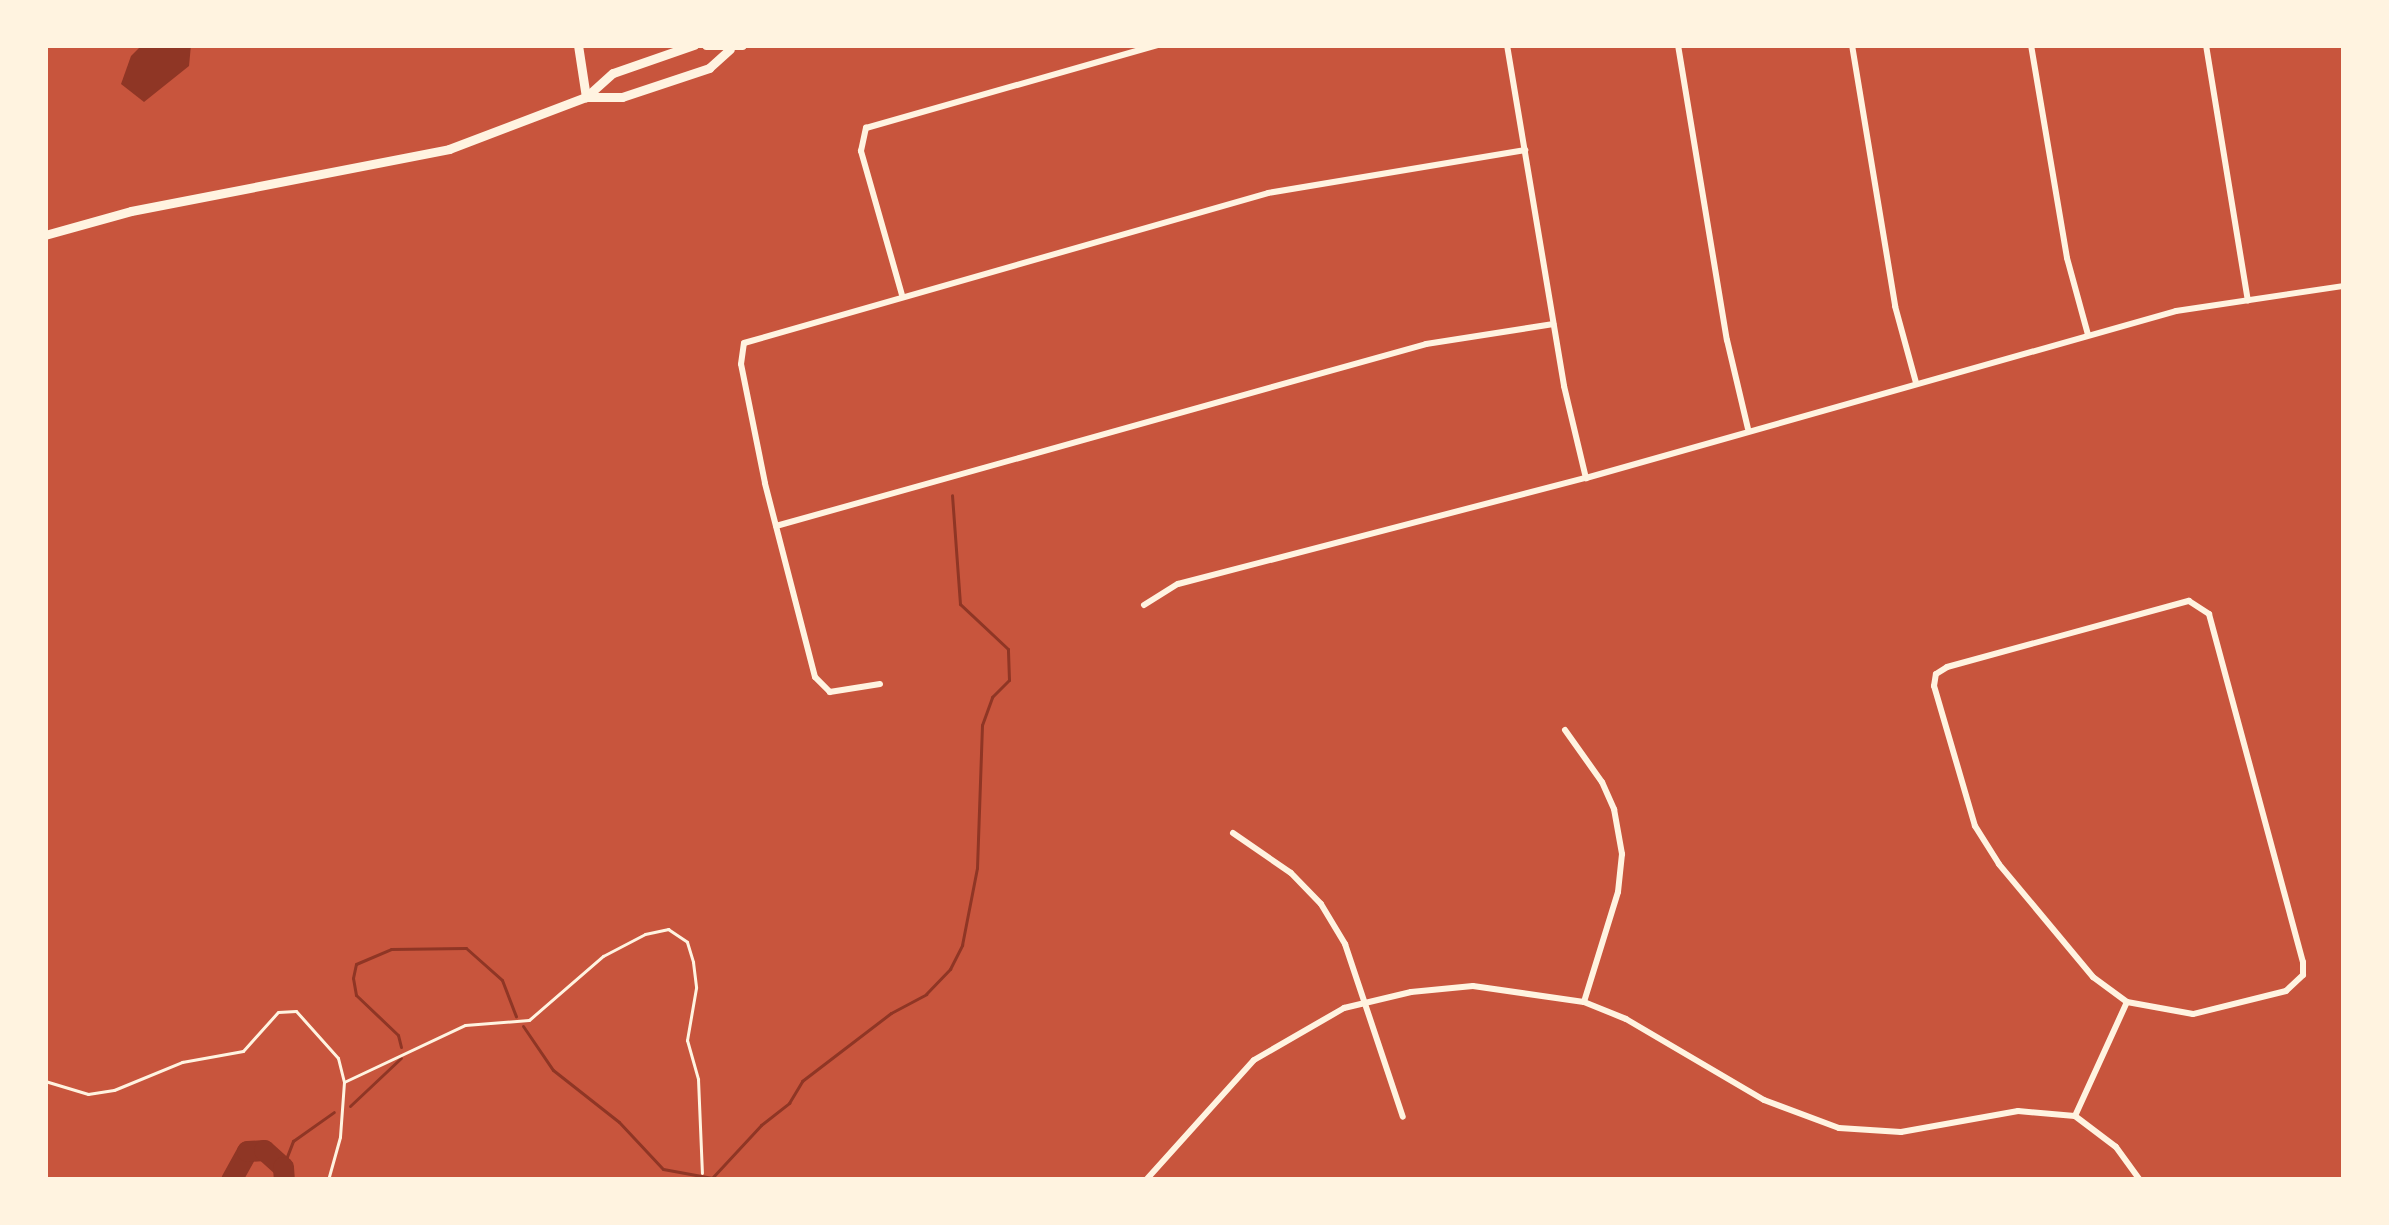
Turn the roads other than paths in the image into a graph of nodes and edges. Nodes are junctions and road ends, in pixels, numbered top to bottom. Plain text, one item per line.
1 (578, 45) edge
2 (694, 45) edge
3 (706, 45) edge
4 (742, 45) edge
5 (1157, 45) edge
6 (1507, 45) edge
7 (1678, 45) edge
8 (1852, 45) edge
9 (2031, 45) edge
10 (2206, 45) edge
11 (730, 49) junction
12 (586, 97) junction
13 (1525, 150) junction
14 (45, 236) edge
15 (2344, 286) edge
16 (902, 296) junction
17 (2248, 301) junction
18 (1553, 324) junction
19 (2088, 335) junction
20 (1916, 383) junction
21 (1748, 429) junction
22 (1586, 478) junction
23 (776, 526) junction
24 (1144, 605) dead end
25 (880, 684) dead end
26 (1565, 730) dead end
27 (1233, 833) dead end
28 (1584, 1002) junction
29 (2127, 1002) junction
30 (1362, 1004) junction
31 (2075, 1116) junction
32 (1403, 1117) dead end
33 (1145, 1180) edge
34 (2140, 1180) edge

1 - 12 main road
2 - 12 main road
3 - 11 main road
4 - 11 main road
5 - 16 street
6 - 13 street
7 - 21 street
8 - 20 street
9 - 19 street
10 - 17 street
11 - 12 main road
12 - 14 main road
13 - 16 street
13 - 18 street
15 - 17 street
16 - 23 street
17 - 19 street
18 - 22 street
18 - 23 street
19 - 20 street
20 - 21 street
21 - 22 street
22 - 24 street
23 - 25 street
26 - 28 street
27 - 30 street
28 - 30 street
28 - 31 street
29 - 29 street
29 - 31 street
30 - 32 street
30 - 33 street
31 - 34 street

